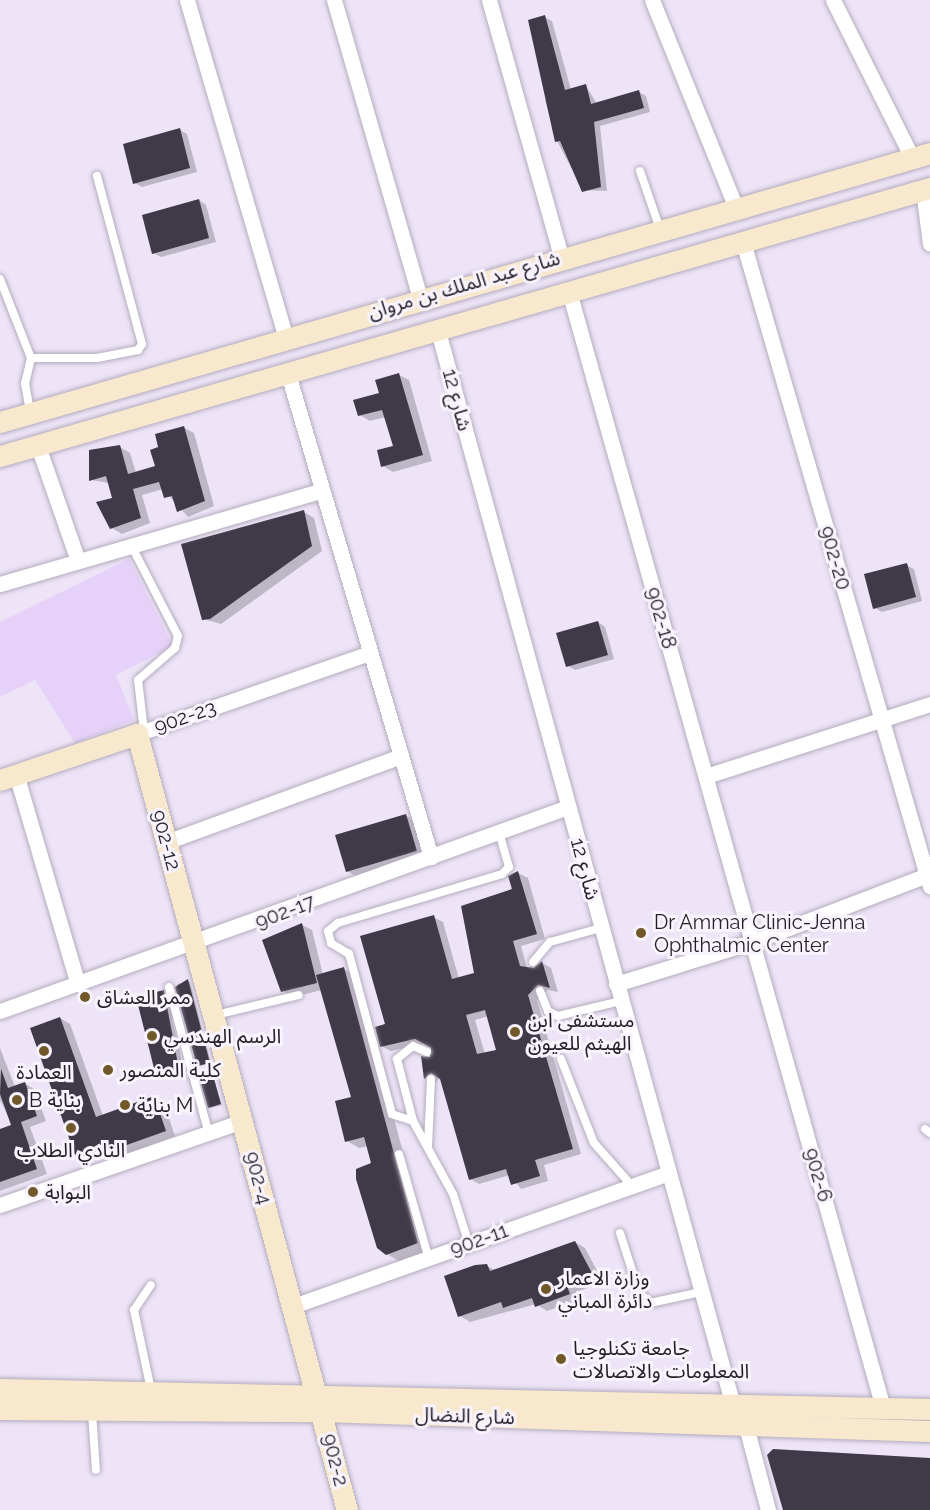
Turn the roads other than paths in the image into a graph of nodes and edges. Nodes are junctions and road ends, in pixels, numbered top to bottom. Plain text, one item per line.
1 (187, 0) edge
2 (334, 0) edge
3 (489, 0) edge
4 (652, 0) edge
5 (833, 0) edge
6 (921, 156) edge
7 (640, 171) dead end
8 (97, 176) dead end
9 (926, 189) edge
10 (737, 210) junction
11 (663, 230) junction
12 (633, 237) junction
13 (743, 242) junction
14 (930, 244) edge
15 (561, 257) junction
16 (674, 263) junction
17 (640, 274) junction
18 (0, 279) edge
19 (570, 295) junction
20 (420, 297) junction
21 (438, 331) junction
22 (285, 336) junction
23 (31, 358) junction
24 (288, 374) junction
25 (131, 383) junction
26 (30, 414) junction
27 (140, 417) junction
28 (0, 422) edge
29 (38, 446) junction
30 (0, 456) edge
31 (321, 491) junction
32 (129, 543) junction
33 (77, 558) junction
34 (0, 584) edge
35 (370, 653) junction
36 (930, 704) edge
37 (883, 723) junction
38 (141, 733) junction
39 (401, 756) junction
40 (706, 776) junction
41 (8, 777) edge
42 (568, 807) junction
43 (499, 832) junction
44 (166, 842) junction
45 (431, 857) junction
46 (929, 878) edge
47 (601, 928) junction
48 (752, 942) junction
49 (195, 945) junction
50 (532, 962) dead end
51 (78, 984) junction
52 (616, 984) junction
53 (169, 987) dead end
54 (540, 991) dead end
55 (299, 995) dead end
56 (621, 1001) junction
57 (0, 1011) edge
58 (214, 1016) junction
59 (427, 1052) dead end
60 (561, 1059) dead end
61 (431, 1079) dead end
62 (242, 1121) junction
63 (413, 1121) junction
64 (209, 1134) junction
65 (428, 1150) junction
66 (399, 1154) dead end
67 (666, 1174) junction
68 (632, 1186) junction
69 (0, 1205) edge
70 (620, 1233) dead end
71 (469, 1244) junction
72 (429, 1259) junction
73 (151, 1285) dead end
74 (700, 1292) junction
75 (292, 1306) junction
76 (0, 1389) edge
77 (151, 1392) junction
78 (319, 1402) junction
79 (733, 1406) junction
80 (883, 1408) junction
81 (0, 1409) edge
82 (930, 1409) edge
83 (92, 1411) junction
84 (746, 1426) junction
85 (930, 1431) edge
86 (96, 1470) dead end
87 (347, 1510) edge
88 (768, 1510) edge

1 - 22 street
2 - 20 street
3 - 15 street
4 - 10 street
5 - 6 street
6 - 10 street, شارع عبد الملك بن مروان
7 - 11 lane
8 - 23 lane
9 - 13 street, شارع عبد الملك بن مروان
9 - 14 street
10 - 11 street, شارع عبد الملك بن مروان
11 - 12 street, شارع عبد الملك بن مروان
11 - 16 street
12 - 15 street, شارع عبد الملك بن مروان
12 - 17 street
13 - 16 street, شارع عبد الملك بن مروان
13 - 37 street, 902-20
15 - 20 street, شارع عبد الملك بن مروان
16 - 17 street, شارع عبد الملك بن مروان
17 - 19 street, شارع عبد الملك بن مروان
18 - 23 lane
19 - 21 street, شارع عبد الملك بن مروان
19 - 40 street, 902-18
20 - 22 street, شارع عبد الملك بن مروان
21 - 24 street, شارع عبد الملك بن مروان
21 - 42 street, شارع 12
22 - 25 street, شارع عبد الملك بن مروان
23 - 26 lane
24 - 27 street, شارع عبد الملك بن مروان
24 - 31 street
25 - 26 street, شارع عبد الملك بن مروان
25 - 27 street
26 - 28 street, شارع عبد الملك بن مروان
27 - 29 street, شارع عبد الملك بن مروان
29 - 30 street, شارع عبد الملك بن مروان
29 - 33 street
31 - 32 street
31 - 35 street
32 - 33 street
32 - 38 lane
33 - 34 street
35 - 38 street, 902-23
35 - 39 street
36 - 37 street
37 - 40 street
37 - 46 street, 902-20
38 - 41 street, 902-23
38 - 44 street, 902-12
39 - 44 street
39 - 45 street
40 - 48 street, 902-18
41 - 51 street
42 - 43 street, 902-17
42 - 47 street, شارع 12
43 - 45 street, 902-17
43 - 63 lane
44 - 49 street, 902-12
45 - 49 street, 902-17
46 - 48 street
47 - 50 lane
47 - 52 street, شارع 12
48 - 52 street
48 - 80 street, 902-6
49 - 51 street, 902-17
49 - 58 street, 902-4
51 - 57 street, 902-17
52 - 56 street, شارع 12
53 - 64 lane
54 - 56 lane
55 - 58 lane
56 - 67 street, شارع 12
58 - 62 street, 902-4
59 - 63 lane
60 - 68 lane
61 - 65 lane
62 - 64 street
62 - 75 street, 902-4
63 - 65 lane
64 - 69 street
65 - 71 lane
66 - 72 lane
67 - 68 street, 902-11
67 - 74 street, شارع 12
68 - 71 street, 902-11
70 - 74 lane
71 - 72 street, 902-11
72 - 75 street, 902-11
73 - 77 lane
74 - 79 street, شارع 12
75 - 78 street, 902-4
76 - 77 street, شارع النضال
77 - 78 street, شارع النضال
78 - 79 street, شارع النضال
78 - 83 street, شارع النضال
78 - 84 street, شارع النضال
78 - 87 street, 902-2
79 - 80 street, شارع النضال
80 - 82 street, شارع النضال
81 - 83 street, شارع النضال
83 - 86 lane
84 - 85 street, شارع النضال
84 - 88 street

